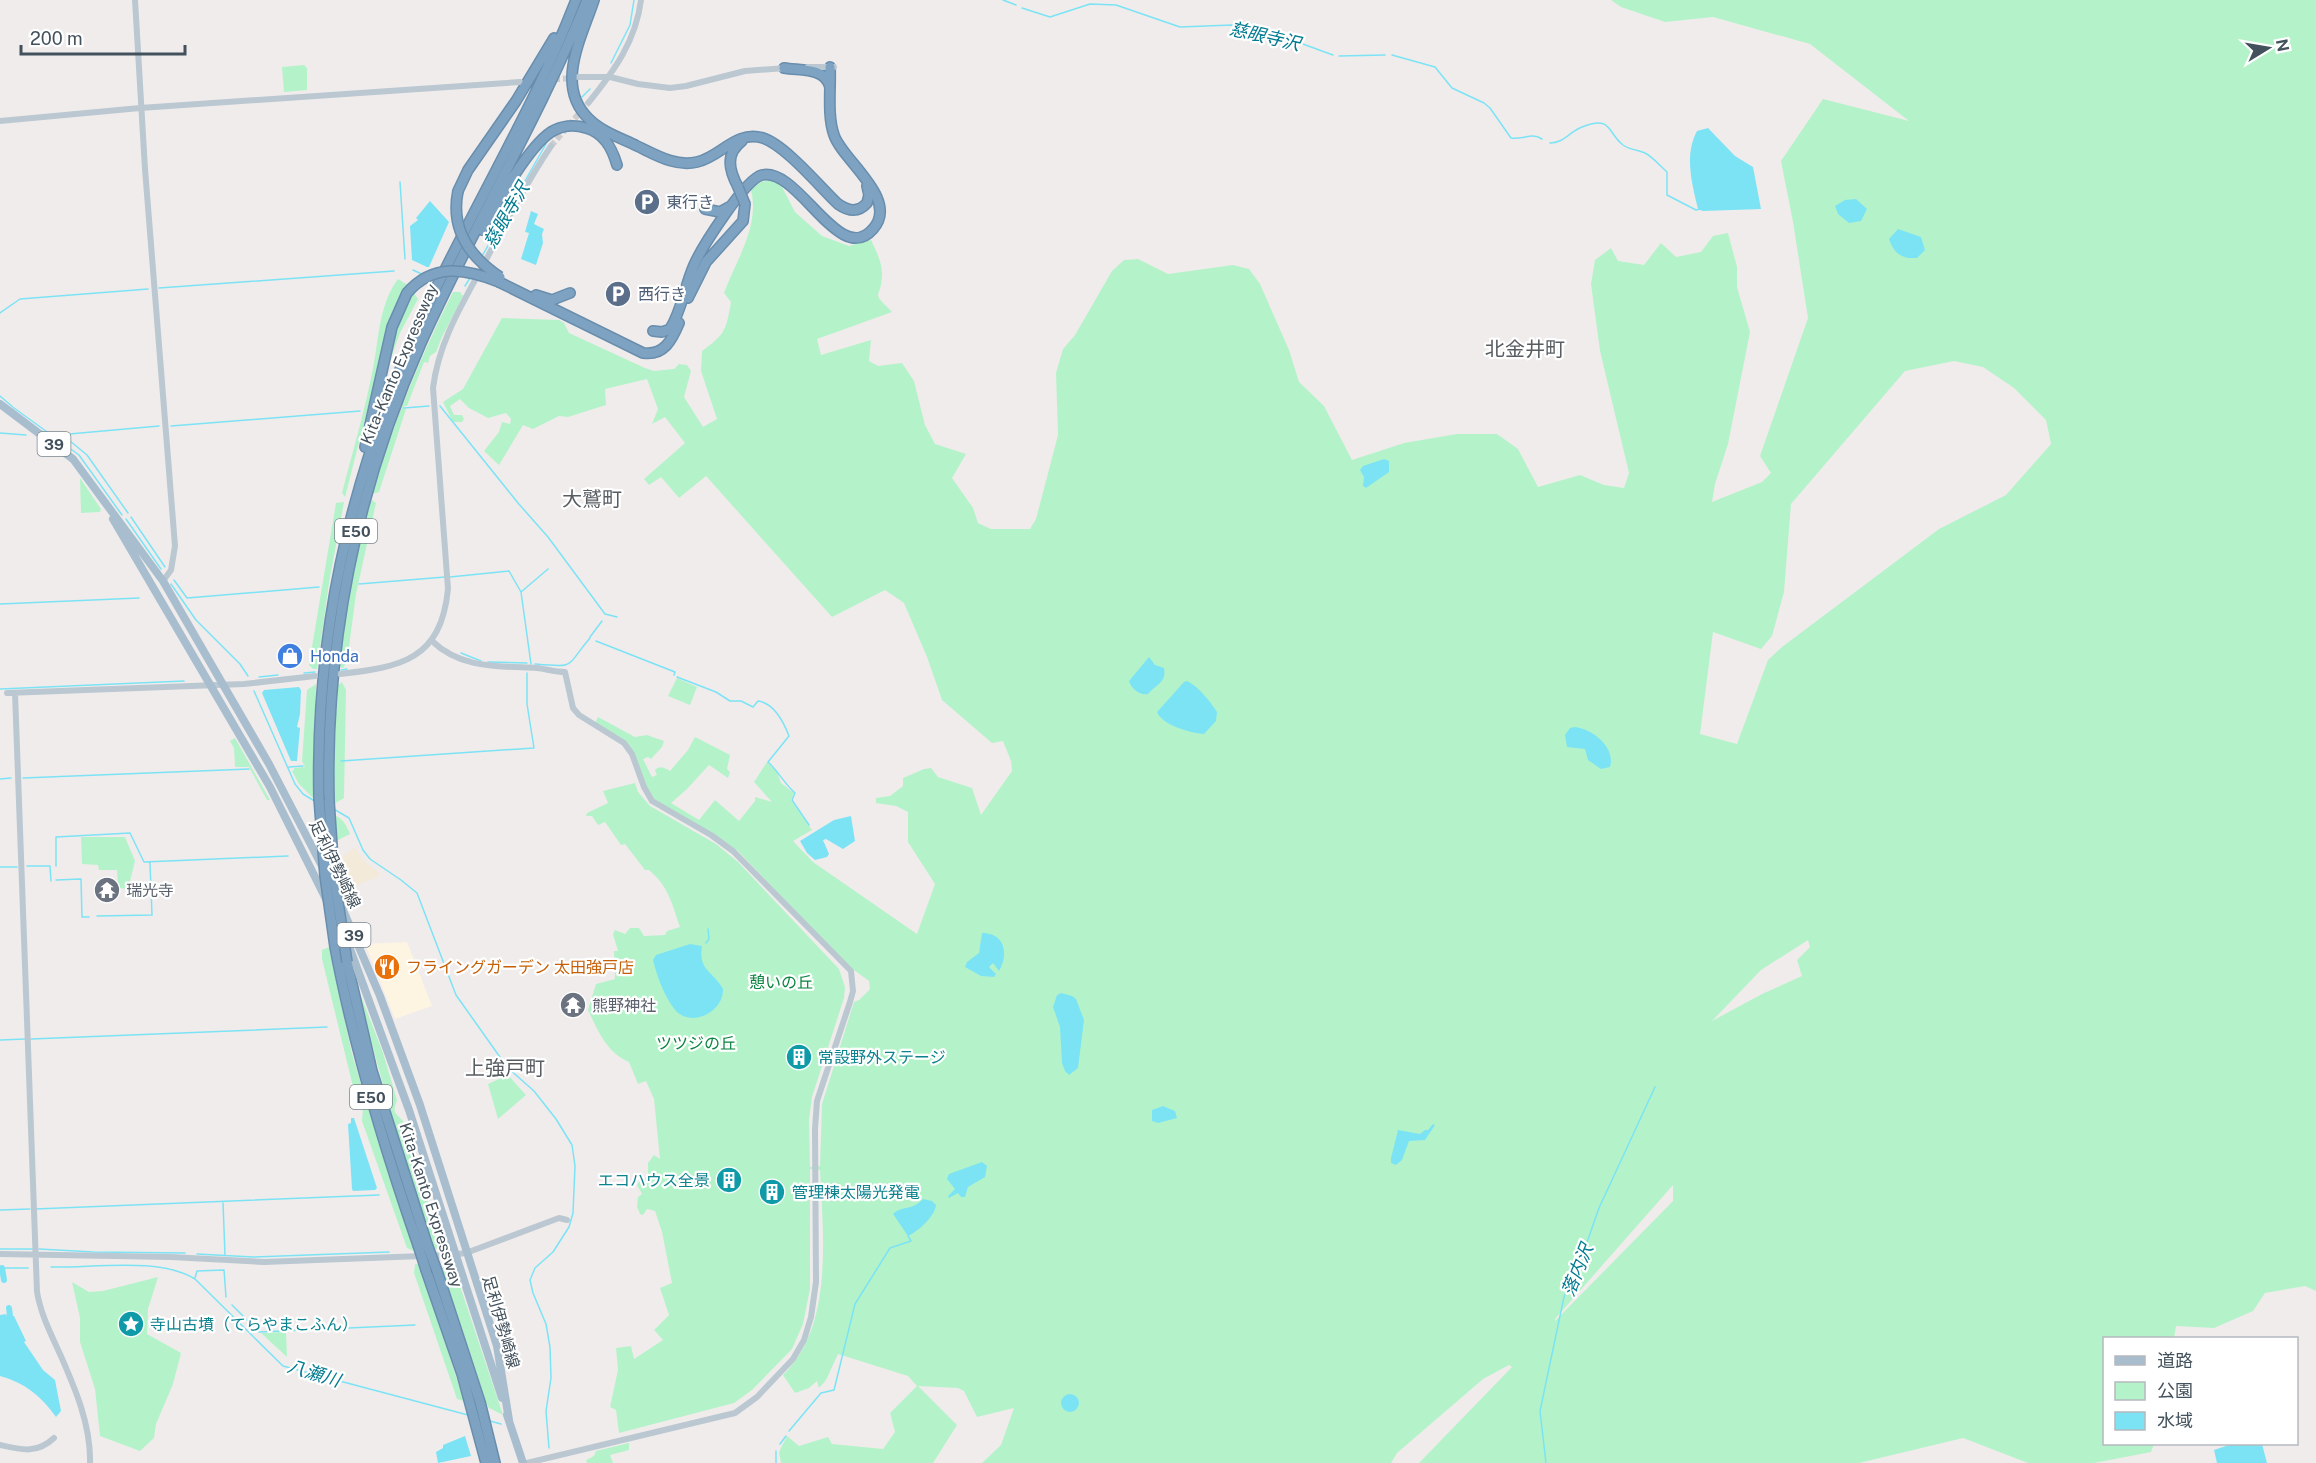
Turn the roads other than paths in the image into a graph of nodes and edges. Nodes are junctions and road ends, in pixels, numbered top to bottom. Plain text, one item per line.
1 (135, 0) edge
2 (574, 0) edge
3 (587, 0) edge
4 (594, 0) edge
5 (641, 0) edge
6 (832, 67) joint
7 (784, 68) junction
8 (578, 77) tunnel mouth
9 (610, 77) junction
10 (520, 81) tunnel mouth
11 (831, 93) junction
12 (589, 102) tunnel mouth
13 (140, 108) junction
14 (0, 121) edge
15 (756, 137) junction
16 (550, 146) tunnel mouth
17 (617, 165) dead end
18 (863, 175) junction
19 (733, 204) junction
20 (705, 209) dead end
21 (452, 278) junction
22 (500, 280) junction
23 (570, 294) dead end
24 (653, 331) dead end
25 (0, 404) edge
26 (99, 494) junction
27 (350, 517) junction
28 (147, 579) junction
29 (163, 581) junction
30 (170, 615) junction
31 (432, 641) junction
32 (340, 674) dead end
33 (315, 676) dead end
34 (211, 685) junction
35 (224, 685) junction
36 (324, 800) junction
37 (567, 1220) dead end
38 (423, 1244) junction
39 (466, 1253) junction
40 (0, 1254) edge
41 (37, 1254) junction
42 (456, 1255) junction
43 (509, 1420) junction
44 (484, 1434) junction
45 (54, 1438) dead end
46 (0, 1445) edge
47 (90, 1463) edge
48 (486, 1463) edge
49 (495, 1463) edge
50 (525, 1463) edge

1 - 13 street
2 - 22 highway, bridge
2 - 27 highway, Kita-Kanto Expressway / E50
3 - 21 highway, Kita-Kanto Expressway / E50
4 - 15 highway
5 - 9 street
6 - 7 street
6 - 11 highway
7 - 9 street
7 - 11 highway
8 - 9 street
9 - 12 street
10 - 13 street
11 - 18 highway
13 - 14 street
13 - 29 street
15 - 18 highway
15 - 22 highway, bridge
16 - 31 street
17 - 21 highway
18 - 19 highway
19 - 20 highway
19 - 24 highway
21 - 36 highway, Kita-Kanto Expressway / E50
22 - 23 highway
22 - 27 highway, bridge
25 - 26 main road, 足利伊勢崎線 / 39
26 - 28 main road, 足利伊勢崎線 / 39
26 - 29 main road, 足利伊勢崎線 / 39
27 - 36 highway, Kita-Kanto Expressway / E50
28 - 29 main road
28 - 30 main road, 足利伊勢崎線 / 39
29 - 30 main road
29 - 35 main road, 足利伊勢崎線 / 39
30 - 34 main road, 足利伊勢崎線 / 39
31 - 32 street
31 - 50 street
33 - 35 street
34 - 35 street
34 - 41 street
34 - 42 main road, 足利伊勢崎線 / 39
35 - 39 main road, 足利伊勢崎線 / 39
36 - 38 highway, Kita-Kanto Expressway / E50, bridge
36 - 38 highway, Kita-Kanto Expressway / E50, bridge
37 - 39 street
38 - 44 highway, Kita-Kanto Expressway / E50, bridge
38 - 44 highway, Kita-Kanto Expressway / E50, bridge
39 - 42 street
39 - 43 main road, 足利伊勢崎線 / 39
40 - 41 street
41 - 42 street
41 - 47 street
42 - 43 main road, 足利伊勢崎線 / 39
43 - 50 main road, 足利伊勢崎線 / 39
44 - 48 highway, Kita-Kanto Expressway / E50
44 - 49 highway, Kita-Kanto Expressway / E50
45 - 46 street

